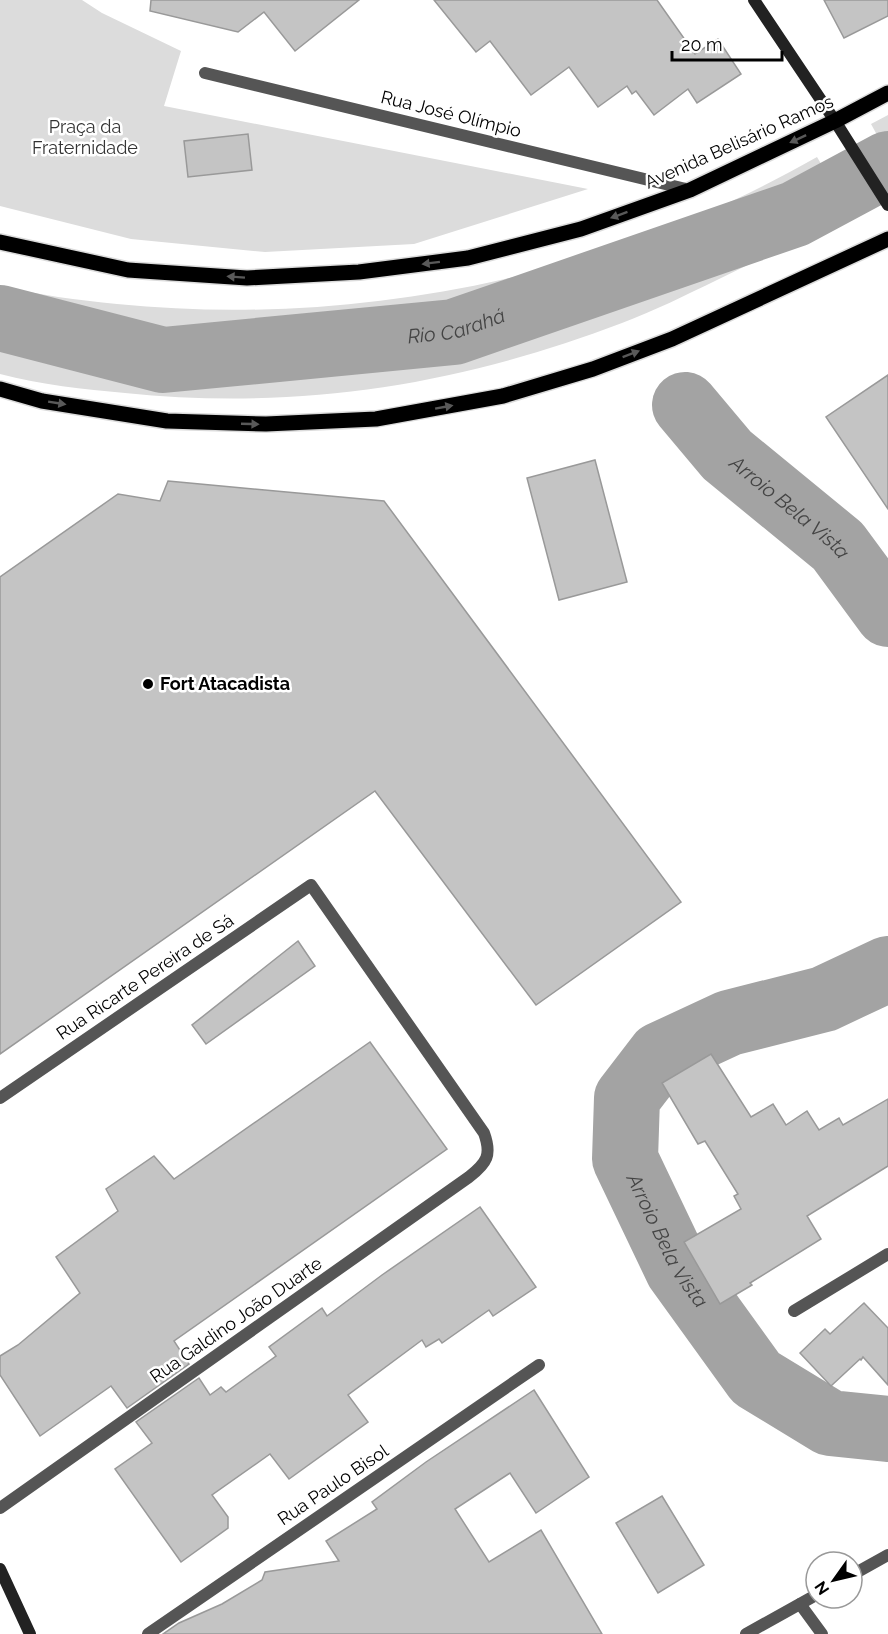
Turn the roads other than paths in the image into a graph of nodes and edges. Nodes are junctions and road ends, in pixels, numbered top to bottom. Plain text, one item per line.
1 (754, 0) edge
2 (205, 73) dead end
3 (888, 93) edge
4 (835, 121) junction
5 (690, 190) junction
6 (888, 205) edge
7 (888, 239) edge
8 (0, 243) edge
9 (0, 389) edge
10 (0, 1098) edge
11 (487, 1156) joint
12 (888, 1254) edge
13 (794, 1311) dead end
14 (539, 1365) dead end
15 (0, 1508) edge
16 (888, 1555) edge
17 (864, 1568) edge
18 (0, 1569) edge
19 (3, 1587) edge
20 (804, 1602) edge
21 (800, 1604) junction
22 (30, 1634) edge
23 (147, 1634) edge
24 (746, 1634) edge
25 (822, 1634) edge

1 - 4 main road
2 - 5 street, Rua José Olímpio
3 - 4 main road, Avenida Belisário Ramos
4 -> 5 main road, Avenida Belisário Ramos
4 - 6 main road
5 -> 8 main road, Avenida Belisário Ramos
9 -> 7 main road
10 - 11 street, Rua Ricarte Pereira de Sá
11 - 15 street, Rua Galdino João Duarte
12 - 13 street
14 - 23 street, Rua Paulo Bisol
16 - 17 street
18 - 19 main road
19 - 22 main road
20 - 21 street
21 - 24 street
21 - 25 street

